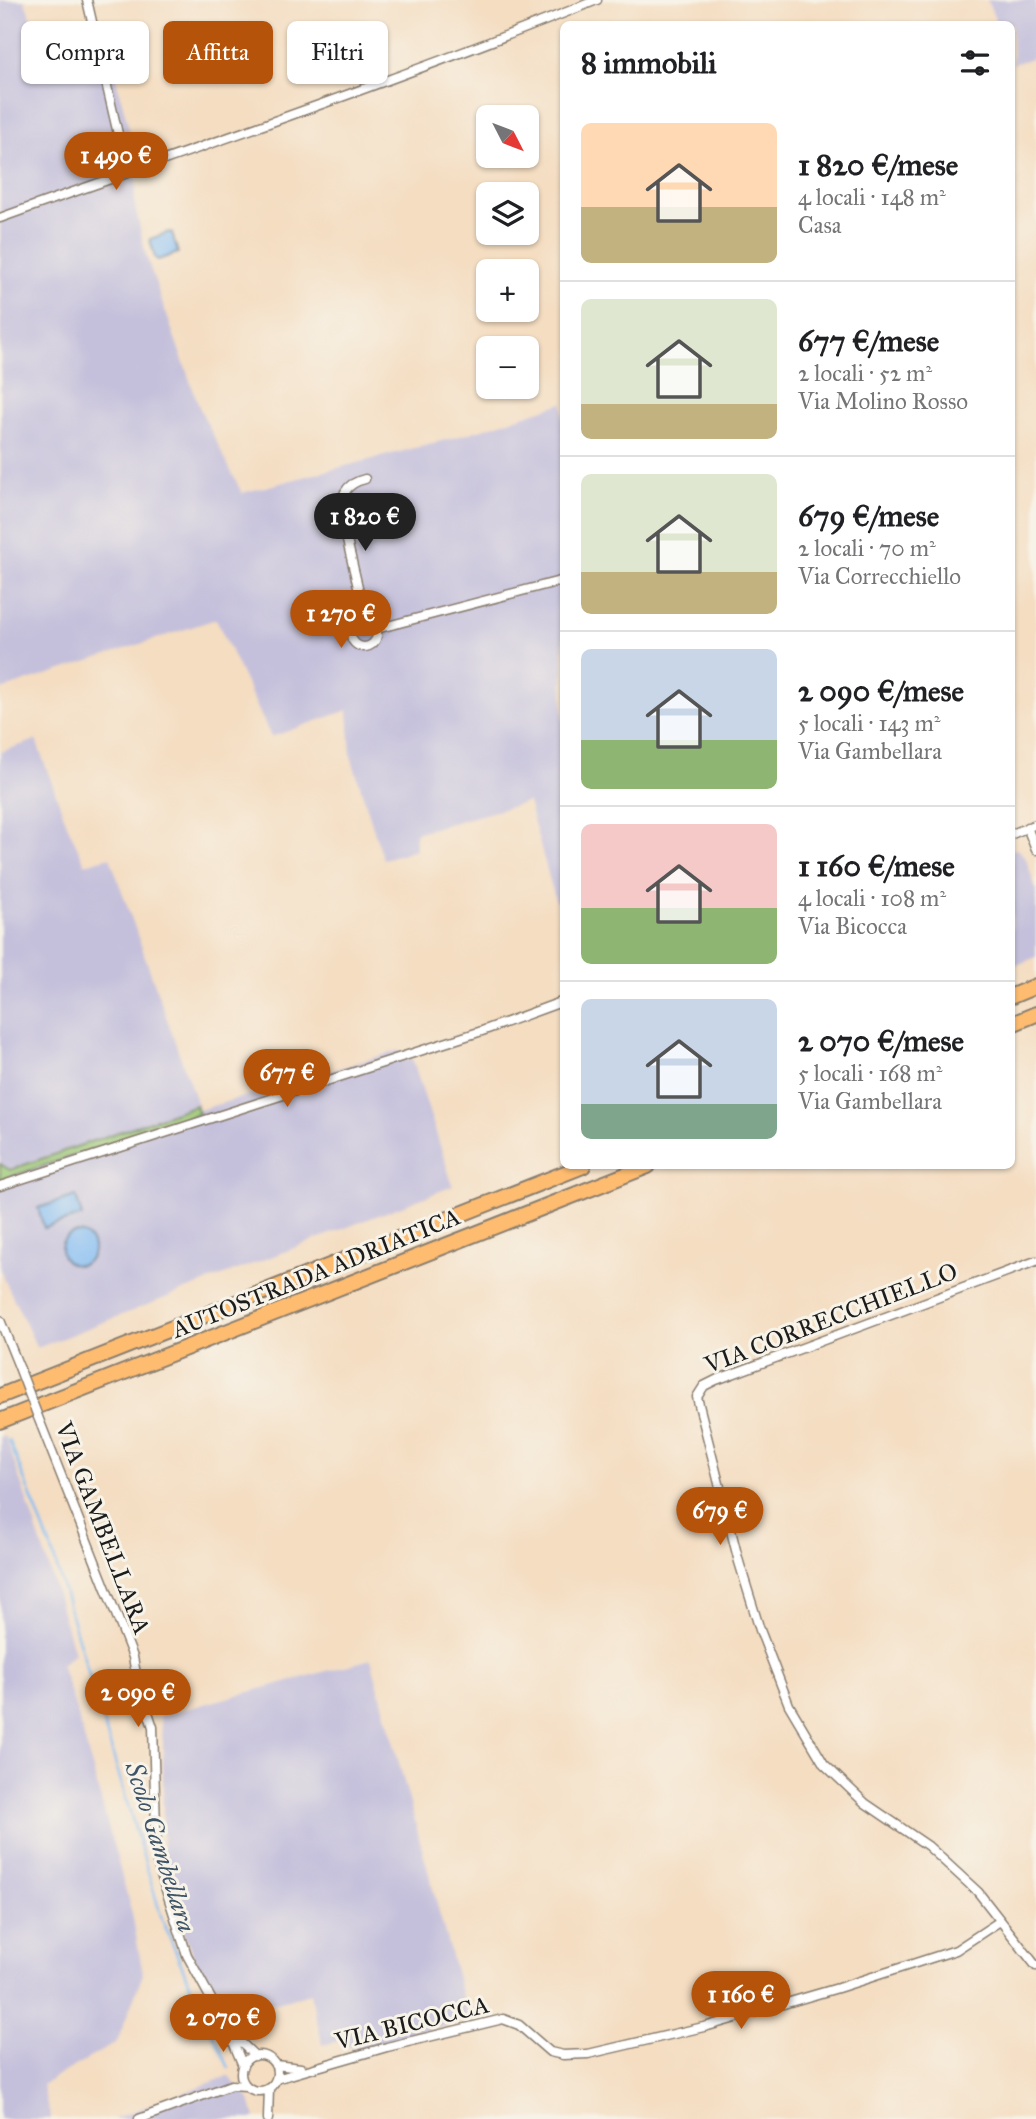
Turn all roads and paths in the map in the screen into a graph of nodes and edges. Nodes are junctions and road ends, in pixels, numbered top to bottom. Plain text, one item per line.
1 (88, 0) edge
2 (597, 0) edge
3 (127, 173) junction
4 (0, 218) edge
5 (365, 479) dead end
6 (560, 581) edge
7 (366, 621) junction
8 (376, 629) junction
9 (1036, 824) edge
10 (1027, 828) junction
11 (1015, 833) edge
12 (1036, 850) edge
13 (1036, 986) edge
14 (1015, 995) edge
15 (560, 1002) edge
16 (1036, 1014) edge
17 (1015, 1023) edge
18 (575, 1169) edge
19 (640, 1169) edge
20 (0, 1186) edge
21 (1036, 1261) edge
22 (0, 1320) edge
23 (0, 1396) edge
24 (0, 1421) edge
25 (1000, 1921) junction
26 (1036, 1966) edge
27 (229, 2032) junction
28 (256, 2056) junction
29 (275, 2065) junction
30 (242, 2069) junction
31 (304, 2069) junction
32 (276, 2078) junction
33 (231, 2085) junction
34 (246, 2086) junction
35 (269, 2088) junction
36 (257, 2091) junction
37 (267, 2116) edge
38 (139, 2119) edge

1 - 3 street
2 - 3 street
3 - 4 street
5 - 7 street
6 - 8 street
7 - 8 street
7 - 8 street
9 - 10 street
10 - 11 street
10 - 12 street
13 - 14 highway
15 - 20 street
16 - 17 highway
18 - 23 highway, AUTOSTRADA ADRIATICA
19 - 24 highway, AUTOSTRADA ADRIATICA
21 - 25 street, VIA CORRECCHIELLO
22 - 27 street, VIA GAMBELLARA, bridge
25 - 26 street, VIA CORRECCHIELLO
25 - 31 street, VIA BICOCCA
27 - 28 street, VIA GAMBELLARA
27 - 30 street, VIA GAMBELLARA
28 - 29 street
28 - 30 street
29 - 31 street, VIA BICOCCA
29 - 32 street
30 - 33 street
30 - 34 street
31 - 32 street, VIA BICOCCA
32 - 35 street
33 - 34 street
33 - 38 street
34 - 36 street
35 - 36 street
35 - 37 street
36 - 37 street

